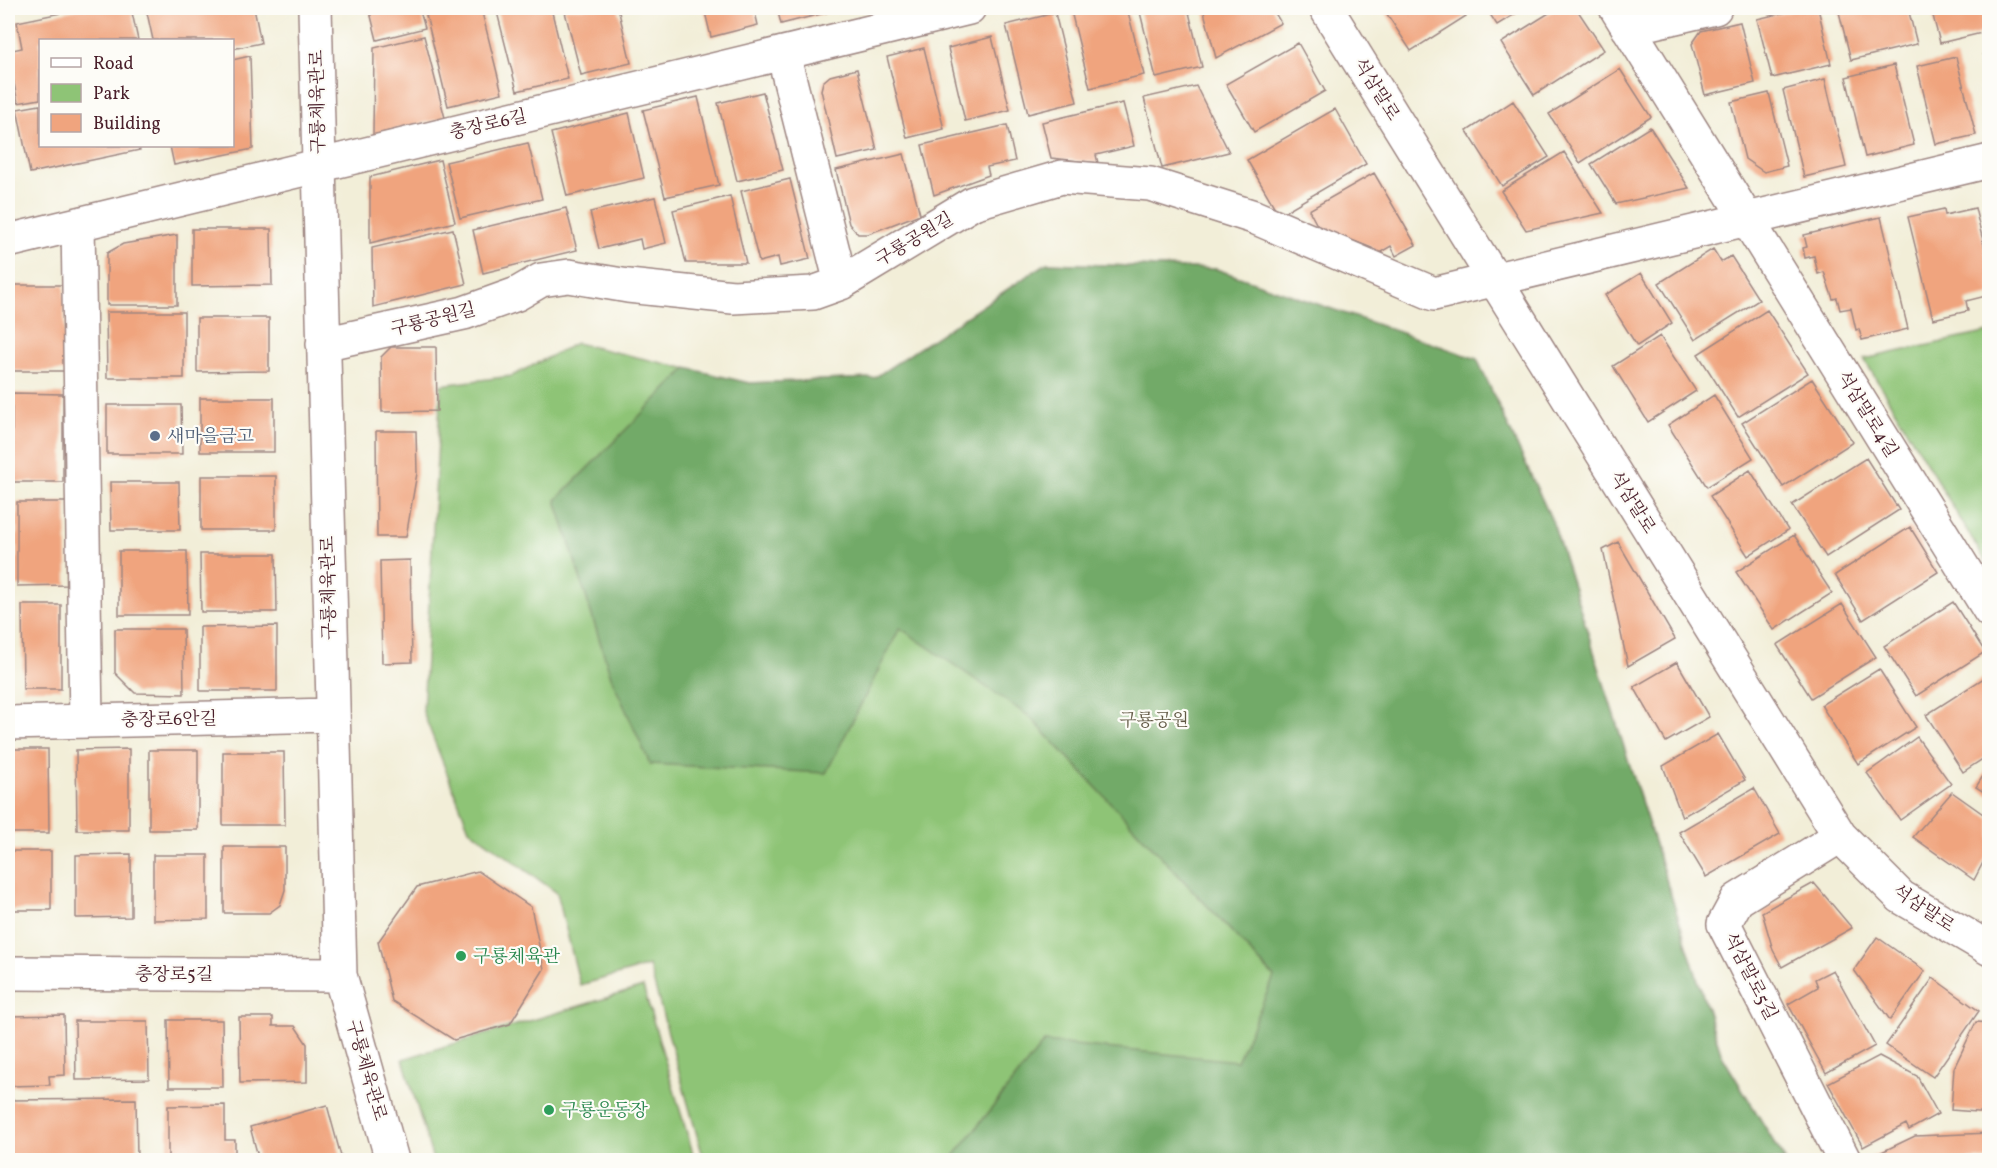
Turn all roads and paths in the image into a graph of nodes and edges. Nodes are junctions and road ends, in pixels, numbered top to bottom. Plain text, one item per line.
1 (315, 8) edge
2 (969, 8) edge
3 (1326, 8) edge
4 (1714, 8) edge
5 (1622, 18) edge
6 (783, 53) junction
7 (1989, 160) edge
8 (319, 164) junction
9 (1747, 218) junction
10 (78, 224) junction
11 (8, 241) edge
12 (1495, 279) junction
13 (841, 283) junction
14 (323, 344) junction
15 (1989, 611) edge
16 (331, 715) junction
17 (87, 721) junction
18 (8, 723) edge
19 (1839, 836) junction
20 (1989, 949) edge
21 (8, 973) edge
22 (340, 975) junction
23 (392, 1161) edge
24 (1844, 1161) edge

1 - 8 street, 구룡체육관로
2 - 6 street, 충장로6길
3 - 12 street, 석삼말로
4 - 5 street, 석삼말로4길
5 - 9 street, 석삼말로4길
6 - 8 street, 충장로6길
6 - 13 street
7 - 9 street
8 - 10 street, 충장로6길
8 - 14 street, 구룡체육관로
9 - 12 street, 구룡공원길
9 - 15 street, 석삼말로4길
10 - 11 street, 충장로6길
10 - 17 street
12 - 13 street, 구룡공원길
12 - 19 street, 석삼말로
13 - 14 street, 구룡공원길
14 - 16 street, 구룡체육관로
16 - 17 street, 충장로6안길
16 - 22 street, 구룡체육관로
17 - 18 street, 충장로6안길
19 - 20 street, 석삼말로
19 - 24 street, 석삼말로5길
21 - 22 street, 충장로5길
22 - 23 street, 구룡체육관로

